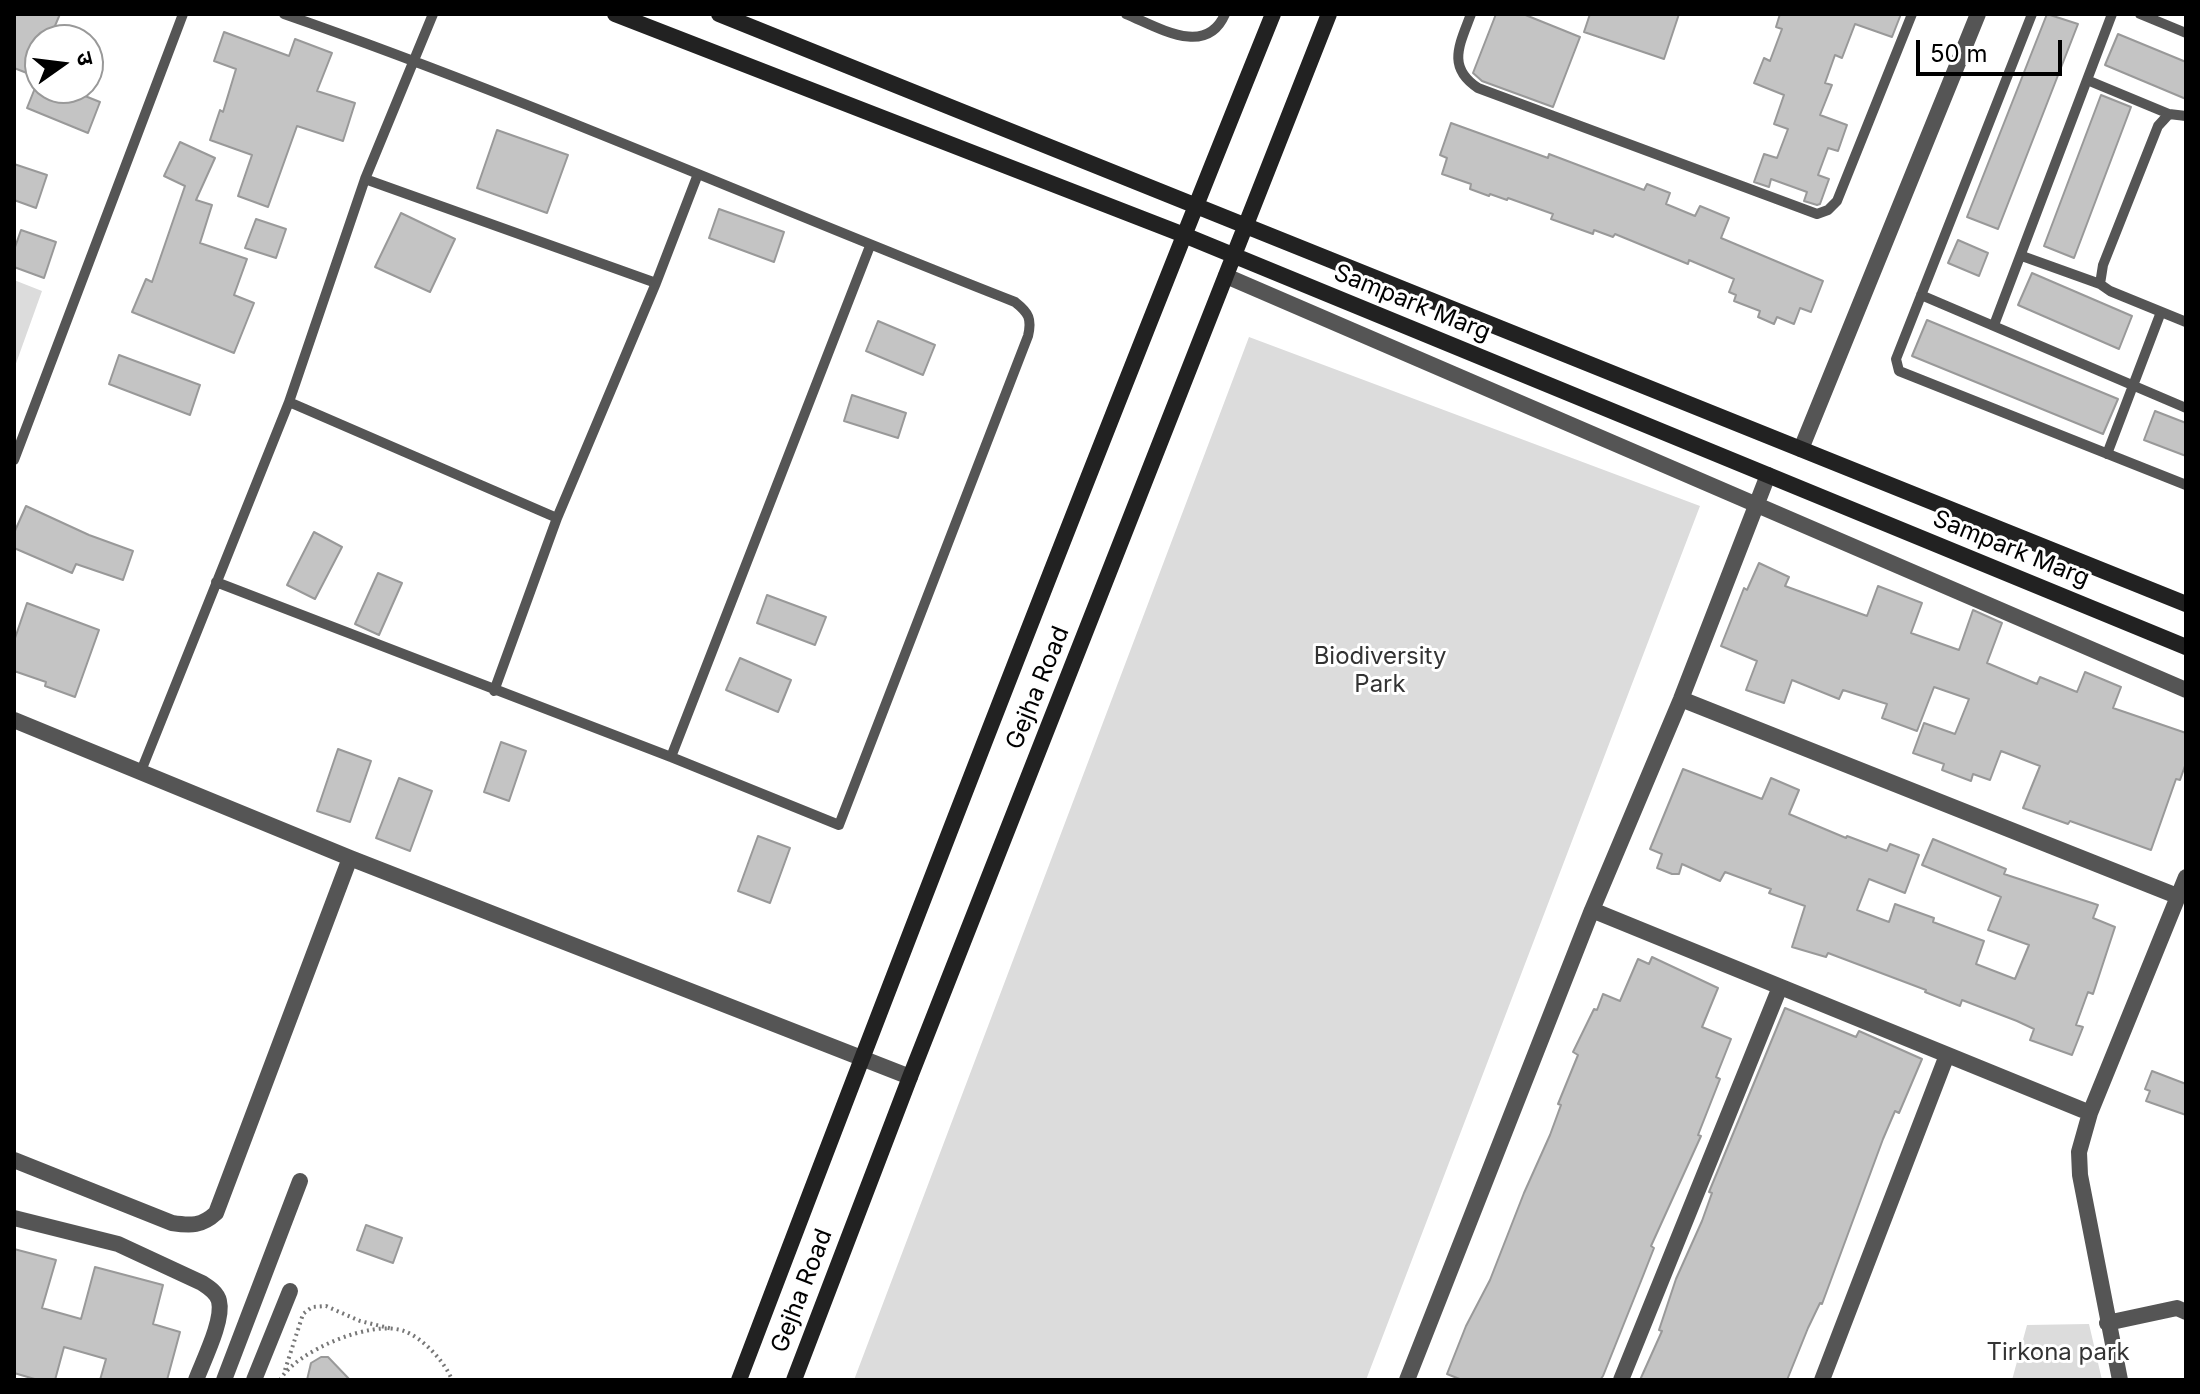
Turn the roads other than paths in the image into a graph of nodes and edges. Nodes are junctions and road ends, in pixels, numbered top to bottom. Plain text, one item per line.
1 (183, 14) edge
2 (284, 14) edge
3 (433, 14) edge
4 (615, 14) edge
5 (719, 14) edge
6 (1126, 14) edge
7 (1225, 14) edge
8 (1273, 14) edge
9 (1329, 14) edge
10 (1471, 14) edge
11 (1912, 14) edge
12 (1978, 14) edge
13 (2032, 14) edge
14 (2112, 14) edge
15 (2140, 14) edge
16 (2186, 33) edge
17 (416, 60) junction
18 (2087, 80) junction
19 (2169, 114) junction
20 (2186, 116) edge
21 (698, 174) junction
22 (365, 179) junction
23 (1195, 206) junction
24 (1245, 227) junction
25 (1184, 235) junction
26 (870, 246) junction
27 (1233, 256) junction
28 (2022, 256) junction
29 (1226, 276) junction
30 (656, 283) junction
31 (2100, 284) junction
32 (1921, 295) junction
33 (2161, 312) junction
34 (2186, 322) edge
35 (1994, 325) junction
36 (2133, 386) junction
37 (289, 402) junction
38 (2186, 408) edge
39 (1801, 449) junction
40 (2107, 454) junction
41 (14, 460) edge
42 (1768, 475) junction
43 (2186, 485) edge
44 (1758, 504) junction
45 (557, 518) junction
46 (216, 582) junction
47 (2186, 604) edge
48 (2186, 647) edge
49 (2186, 690) edge
50 (494, 691) junction
51 (1681, 699) junction
52 (14, 720) edge
53 (671, 757) junction
54 (141, 771) junction
55 (350, 858) junction
56 (2186, 877) edge
57 (2177, 896) junction
58 (1592, 910) junction
59 (1780, 987) junction
60 (1947, 1055) junction
61 (862, 1057) junction
62 (910, 1077) junction
63 (2090, 1113) junction
64 (14, 1160) edge
65 (300, 1181) dead end
66 (14, 1218) edge
67 (290, 1291) dead end
68 (2186, 1312) edge
69 (2107, 1323) junction
70 (196, 1380) edge
71 (224, 1380) edge
72 (254, 1380) edge
73 (739, 1380) edge
74 (794, 1380) edge
75 (1407, 1380) edge
76 (1621, 1380) edge
77 (1822, 1380) edge
78 (2120, 1380) edge

1 - 41 lane
2 - 17 lane
3 - 17 lane
4 - 25 street, Sampark Marg
5 - 23 street, Sampark Marg
6 - 7 lane
8 - 23 street, Gejha Road
9 - 24 street, Gejha Road
10 - 11 lane
12 - 39 street
13 - 32 lane
14 - 18 lane
15 - 16 lane
17 - 21 lane
17 - 22 lane
18 - 19 lane
18 - 28 lane
19 - 20 lane
19 - 31 lane
21 - 26 lane
21 - 30 lane
22 - 30 lane
22 - 37 lane
23 - 24 street, Sampark Marg
23 - 25 street, Gejha Road
24 - 27 street, Gejha Road
24 - 39 street, Sampark Marg
25 - 27 street, Sampark Marg
25 - 61 street, Gejha Road
26 - 53 lane
26 - 53 lane
27 - 29 street, Gejha Road
27 - 42 street, Sampark Marg
28 - 31 lane
28 - 35 lane
29 - 44 street
29 - 62 street, Gejha Road
30 - 45 lane
31 - 33 lane
32 - 35 lane
32 - 40 lane
33 - 34 lane
33 - 36 lane
35 - 36 lane
36 - 38 lane
36 - 40 lane
37 - 45 lane
37 - 46 lane
39 - 47 street, Sampark Marg
40 - 43 lane
42 - 44 street
42 - 48 street, Sampark Marg
44 - 49 street
44 - 51 street
45 - 50 lane
46 - 50 lane
46 - 54 lane
50 - 53 lane
51 - 57 street
51 - 58 street
52 - 54 street
54 - 55 street
55 - 61 street
55 - 64 street
56 - 57 street
57 - 63 street
58 - 59 street
58 - 75 street
59 - 60 street
59 - 76 street
60 - 63 street
60 - 77 street
61 - 62 street
61 - 73 street, Gejha Road
62 - 74 street, Gejha Road
63 - 69 street
65 - 71 street
66 - 70 street
67 - 72 street
68 - 69 street
69 - 78 street

